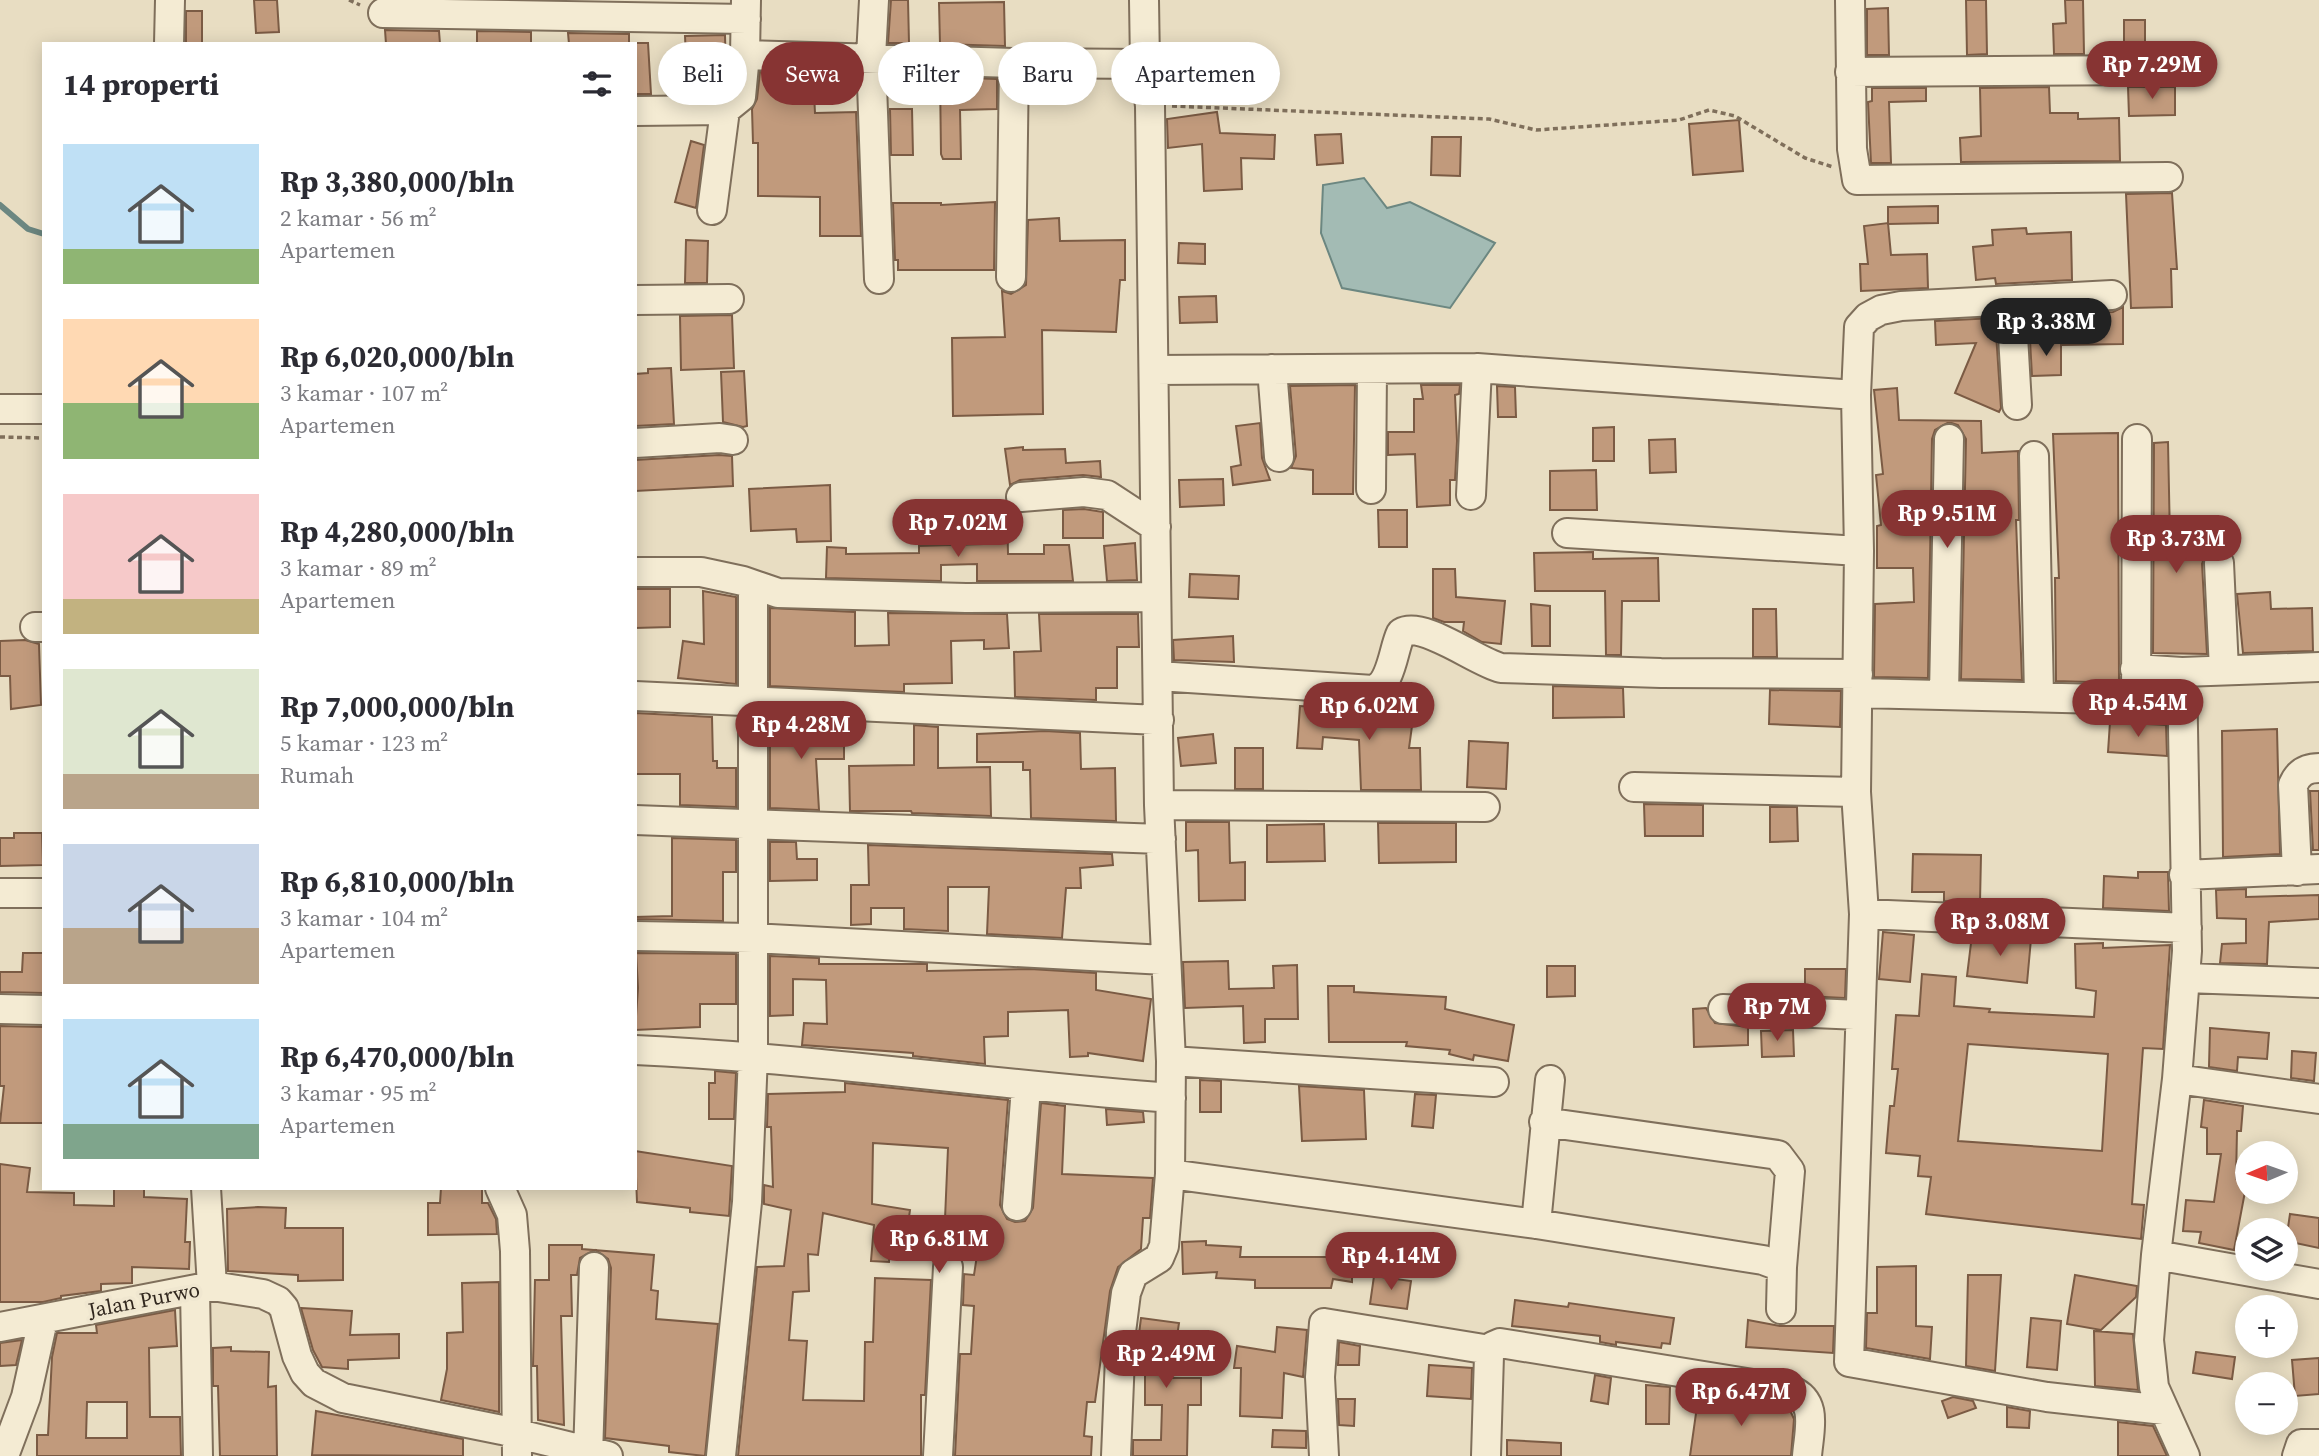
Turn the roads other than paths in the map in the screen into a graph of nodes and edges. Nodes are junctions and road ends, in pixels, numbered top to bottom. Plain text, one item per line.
1 (170, 0) edge
2 (874, 0) edge
3 (1144, 0) edge
4 (1850, 0) edge
5 (746, 10) edge
6 (383, 13) dead end
7 (169, 42) edge
8 (746, 42) edge
9 (1145, 42) edge
10 (747, 55) edge
11 (871, 57) junction
12 (998, 63) edge
13 (2161, 70) dead end
14 (1850, 72) junction
15 (731, 105) edge
16 (1014, 105) edge
17 (1150, 105) edge
18 (725, 110) junction
19 (637, 111) edge
20 (2168, 177) dead end
21 (712, 210) dead end
22 (1012, 277) dead end
23 (879, 279) dead end
24 (2112, 295) dead end
25 (729, 299) dead end
26 (637, 300) edge
27 (2011, 301) junction
28 (1477, 368) junction
29 (1272, 369) junction
30 (1154, 370) junction
31 (1372, 370) junction
32 (1856, 395) junction
33 (2017, 405) dead end
34 (0, 409) edge
35 (42, 409) edge
36 (1949, 439) dead end
37 (2137, 439) dead end
38 (733, 440) dead end
39 (637, 443) edge
40 (2034, 456) dead end
41 (1279, 457) dead end
42 (1371, 489) dead end
43 (1471, 495) dead end
44 (1021, 497) dead end
45 (1156, 527) junction
46 (1567, 533) dead end
47 (1859, 551) junction
48 (2219, 563) dead end
49 (637, 572) edge
50 (753, 586) junction
51 (1155, 597) junction
52 (2319, 667) edge
53 (2135, 669) junction
54 (2224, 670) junction
55 (2182, 672) junction
56 (1158, 676) junction
57 (1858, 683) junction
58 (1944, 694) junction
59 (637, 696) edge
60 (2039, 696) junction
61 (2182, 701) junction
62 (754, 702) junction
63 (2136, 702) junction
64 (1159, 720) junction
65 (2319, 768) edge
66 (1634, 787) dead end
67 (1856, 792) junction
68 (1159, 805) junction
69 (1485, 807) dead end
70 (637, 820) edge
71 (752, 825) junction
72 (1161, 839) junction
73 (2308, 870) edge
74 (2184, 874) junction
75 (0, 893) edge
76 (42, 893) edge
77 (1864, 914) junction
78 (2187, 928) junction
79 (637, 936) edge
80 (752, 939) junction
81 (1166, 960) junction
82 (2186, 978) junction
83 (2319, 983) edge
84 (0, 1009) edge
85 (1723, 1009) dead end
86 (42, 1010) edge
87 (1860, 1015) junction
88 (637, 1049) edge
89 (753, 1055) junction
90 (1171, 1061) junction
91 (2177, 1079) junction
92 (1550, 1080) dead end
93 (1494, 1082) dead end
94 (1026, 1087) junction
95 (1171, 1098) junction
96 (2319, 1099) edge
97 (1544, 1122) junction
98 (1170, 1174) junction
99 (206, 1190) edge
100 (501, 1190) edge
101 (1017, 1206) dead end
102 (1536, 1224) junction
103 (2156, 1255) junction
104 (594, 1267) dead end
105 (948, 1267) dead end
106 (1782, 1267) junction
107 (2319, 1284) edge
108 (204, 1288) junction
109 (1781, 1309) dead end
110 (43, 1320) junction
111 (0, 1327) edge
112 (1490, 1350) junction
113 (2164, 1410) junction
114 (2319, 1444) edge
115 (518, 1445) edge
116 (595, 1455) edge
117 (2191, 1455) edge
118 (4, 1456) edge
119 (198, 1456) edge
120 (721, 1456) edge
121 (937, 1456) edge
122 (1116, 1456) edge
123 (1324, 1456) edge
124 (1486, 1456) edge
125 (1807, 1456) edge
126 (2297, 1456) edge

1 - 7 street
2 - 11 street
3 - 9 street
4 - 14 street
5 - 6 street
5 - 8 street
10 - 11 street
11 - 12 street
11 - 23 street
13 - 14 street
14 - 20 street
15 - 18 street
16 - 22 street
17 - 30 street
18 - 19 street
18 - 21 street
24 - 27 street
25 - 26 street
27 - 32 street
27 - 33 street
28 - 31 street
28 - 32 street
28 - 43 street
29 - 30 street
29 - 31 street
29 - 41 street
30 - 45 street
31 - 42 street
32 - 47 street
34 - 35 street
36 - 58 street
37 - 53 street
38 - 39 street
40 - 60 street
44 - 45 street
45 - 51 street
46 - 47 street
47 - 57 street
48 - 54 street
49 - 50 street
50 - 51 street
50 - 62 street
51 - 56 street
52 - 54 street
53 - 55 street
53 - 63 street
54 - 55 street
55 - 61 street
56 - 57 street
56 - 64 street
57 - 58 street
57 - 67 street
58 - 60 street
59 - 62 street
60 - 63 street
61 - 63 street
61 - 74 street
62 - 64 street
62 - 71 street
64 - 68 street
65 - 73 street
66 - 67 street
67 - 77 street
68 - 69 street
68 - 72 street
70 - 71 street
71 - 72 street
71 - 80 street
72 - 81 street
73 - 74 street
74 - 78 street
75 - 76 street
77 - 78 street
77 - 87 street
78 - 82 street
79 - 80 street
80 - 81 street
80 - 89 street
81 - 90 street
82 - 83 street
82 - 91 street
84 - 86 street
85 - 87 street
87 - 113 street
88 - 89 street
89 - 94 street
89 - 120 street
90 - 93 street
90 - 95 street
91 - 96 street
91 - 103 street
92 - 97 street
94 - 95 street
94 - 101 street
95 - 98 street
97 - 102 street
97 - 106 street
98 - 102 street
98 - 122 street
99 - 108 street
100 - 115 street
102 - 106 street
103 - 107 street
103 - 113 street
104 - 116 street
105 - 121 street
106 - 109 street
108 - 110 street, Jalan Purwo
108 - 115 street, Jalan Purwo
108 - 119 street
110 - 111 street, Jalan Purwo
110 - 118 street
112 - 123 street
112 - 124 street
112 - 125 street
113 - 117 street
114 - 126 street
115 - 116 street

